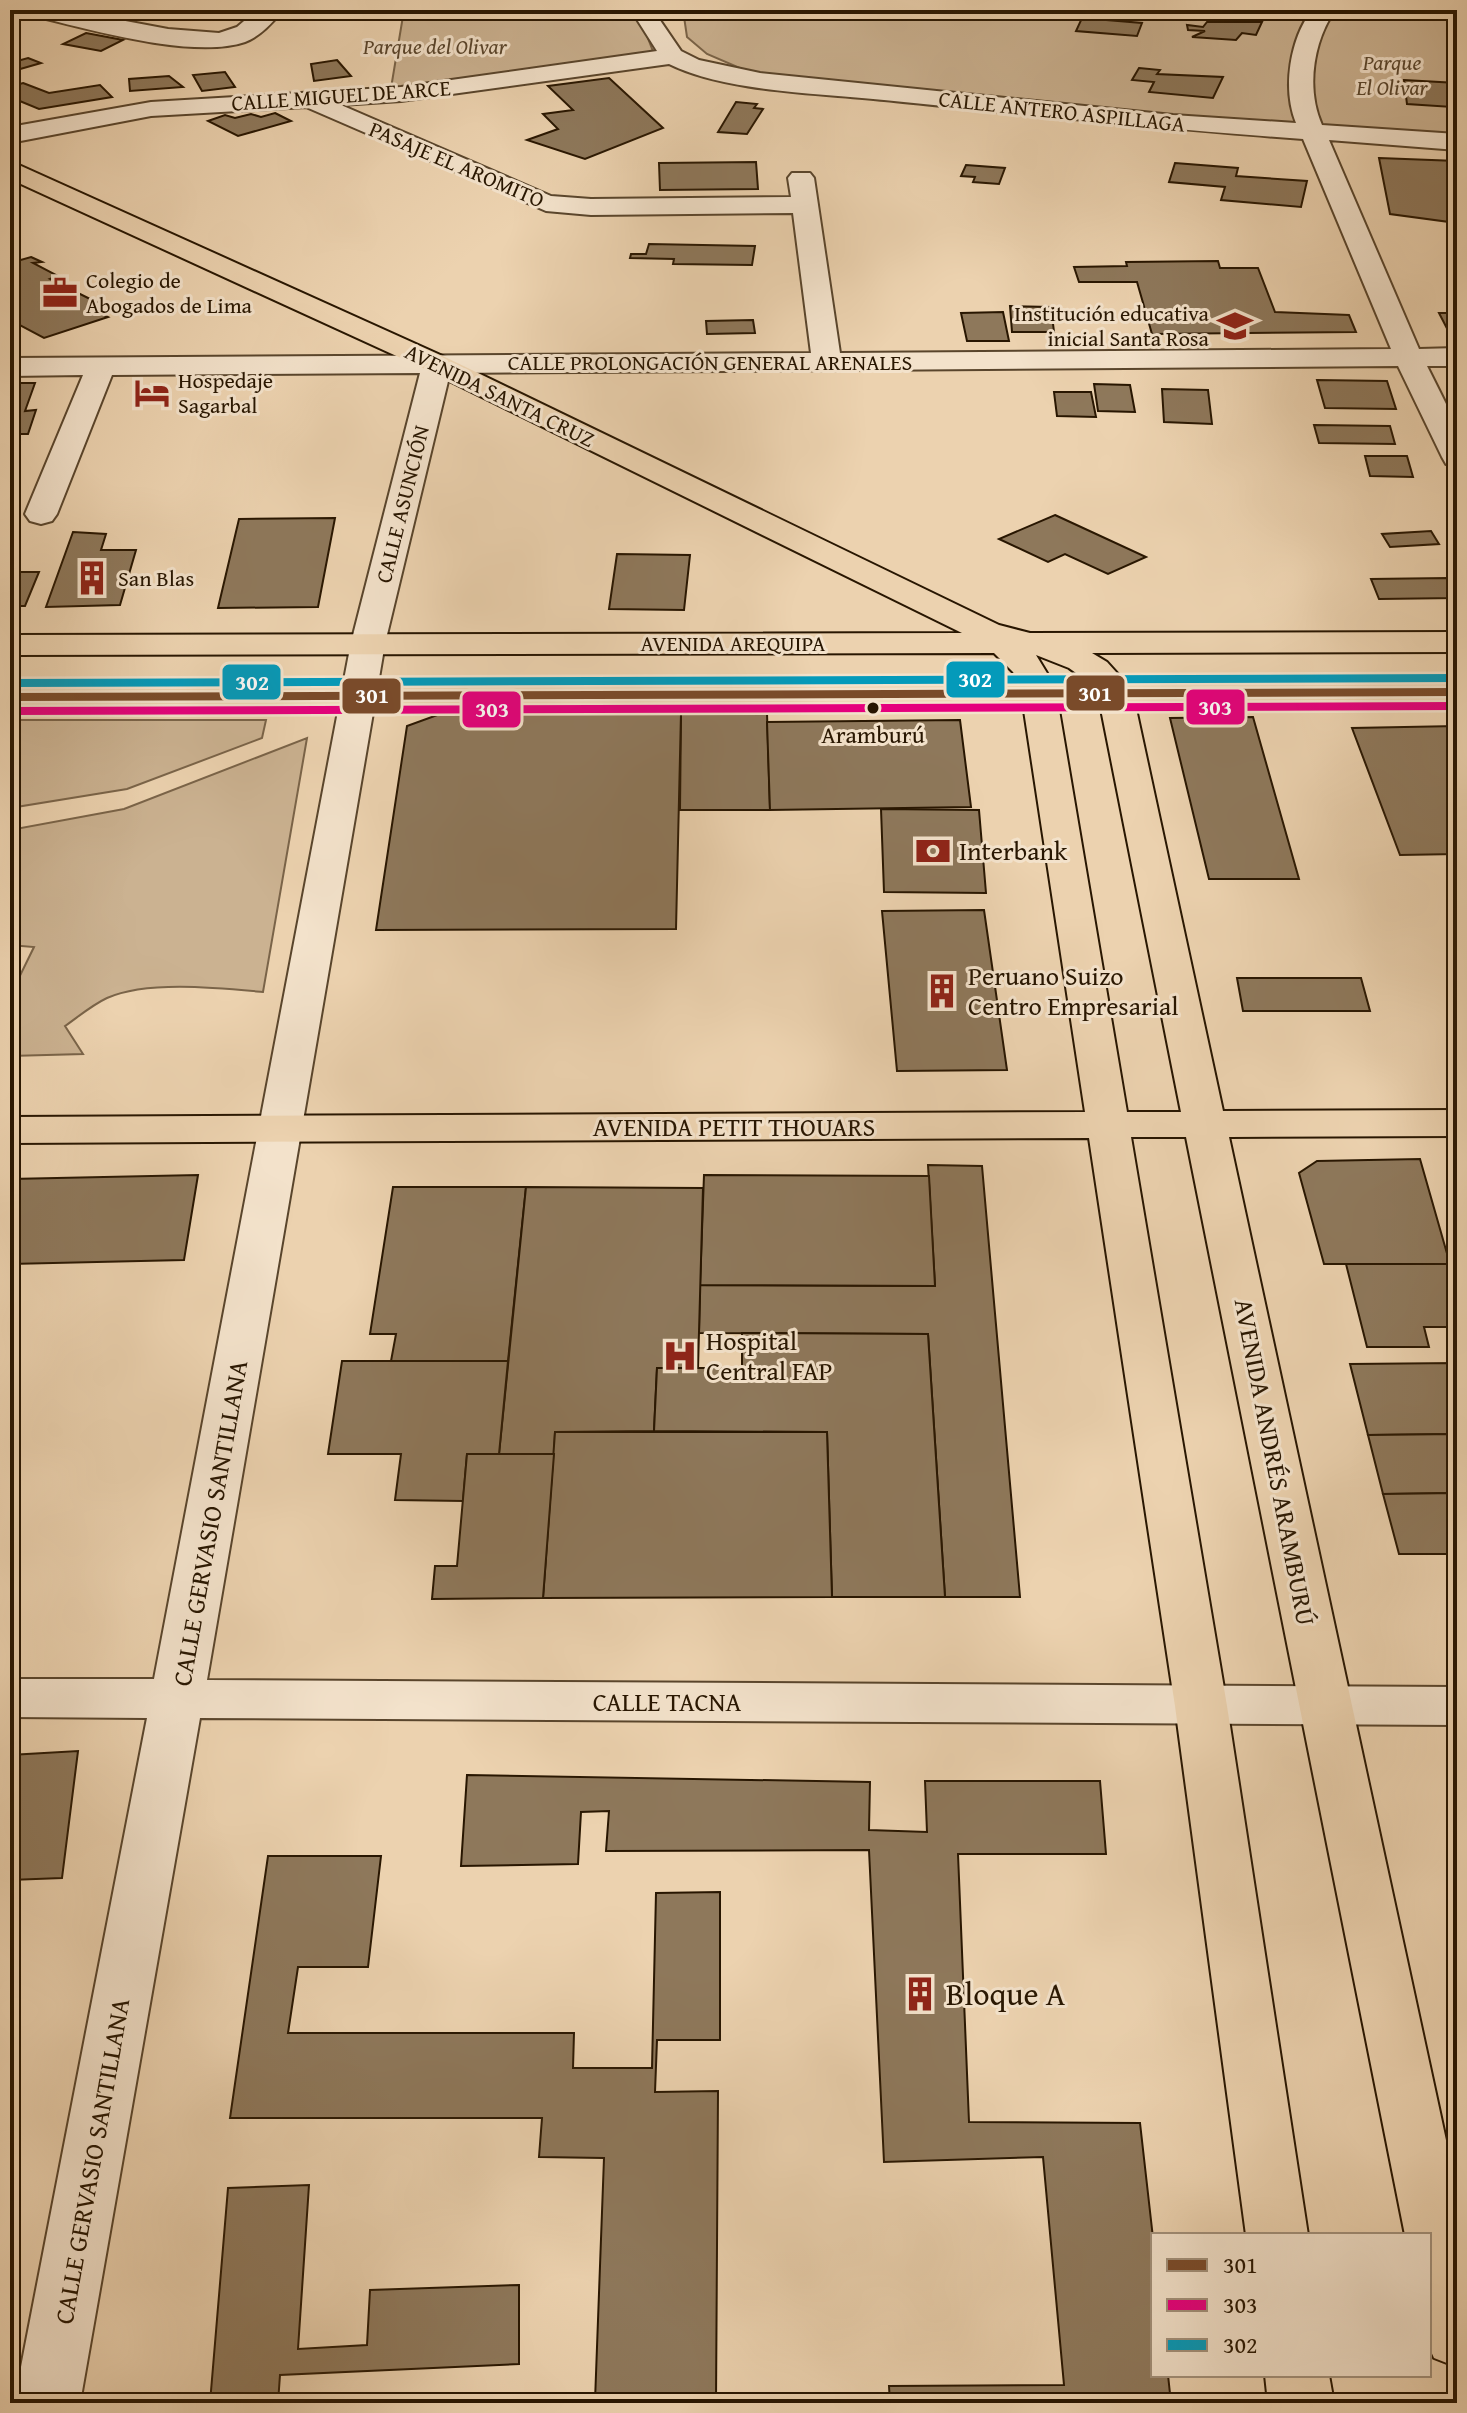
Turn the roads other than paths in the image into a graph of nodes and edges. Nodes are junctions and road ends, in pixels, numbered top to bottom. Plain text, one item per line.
1 (38, 10) edge
2 (271, 10) edge
3 (642, 10) edge
4 (1324, 10) edge
5 (672, 56) junction
6 (307, 99) junction
7 (1312, 134) junction
8 (10, 135) edge
9 (1457, 142) edge
10 (10, 169) edge
11 (1457, 357) edge
12 (1409, 358) junction
13 (827, 361) junction
14 (437, 364) junction
15 (10, 367) edge
16 (101, 367) junction
17 (1457, 457) edge
18 (41, 514) dead end
19 (1003, 638) junction
20 (1457, 642) edge
21 (368, 643) junction
22 (10, 645) edge
23 (1457, 692) edge
24 (1039, 693) junction
25 (1115, 693) junction
26 (361, 696) junction
27 (10, 697) edge
28 (1457, 1123) edge
29 (1108, 1124) junction
30 (1207, 1124) junction
31 (10, 1130) edge
32 (282, 1130) junction
33 (10, 1698) edge
34 (178, 1698) junction
35 (1324, 1705) junction
36 (1201, 1706) junction
37 (1457, 1706) edge
38 (1277, 2233) edge
39 (1448, 2309) edge
40 (1297, 2377) edge
41 (47, 2403) edge
42 (1301, 2403) edge

1 - 2 street
3 - 5 street
4 - 7 street
5 - 6 street, CALLE MIGUEL DE ARCE
5 - 7 street, CALLE ANTERO ASPILLAGA
6 - 8 street, CALLE MIGUEL DE ARCE
6 - 13 street, PASAJE EL AROMITO
7 - 9 street, CALLE ANTERO ASPILLAGA
7 - 12 street
10 - 14 main road, AVENIDA SANTA CRUZ
11 - 12 street, CALLE PROLONGACIÓN GENERAL ARENALES
12 - 13 street, CALLE PROLONGACIÓN GENERAL ARENALES
12 - 17 street
13 - 14 street, CALLE PROLONGACIÓN GENERAL ARENALES
14 - 16 street, CALLE PROLONGACIÓN GENERAL ARENALES
14 - 19 main road, AVENIDA SANTA CRUZ
14 - 21 street, CALLE ASUNCIÓN
15 - 16 street, CALLE PROLONGACIÓN GENERAL ARENALES
16 - 18 street
19 - 20 main road, AVENIDA AREQUIPA
19 - 21 main road, AVENIDA AREQUIPA
19 - 24 main road
19 - 25 main road
21 - 22 main road, AVENIDA AREQUIPA
21 - 26 street, CALLE GERVASIO SANTILLANA
23 - 25 main road, AVENIDA AREQUIPA
24 - 25 main road, AVENIDA AREQUIPA
24 - 26 main road, AVENIDA AREQUIPA
24 - 29 main road
25 - 30 main road, AVENIDA ANDRÉS ARAMBURÚ
26 - 27 main road, AVENIDA AREQUIPA
26 - 32 street, CALLE GERVASIO SANTILLANA
28 - 30 main road, AVENIDA PETIT THOUARS
29 - 30 main road, AVENIDA PETIT THOUARS
29 - 32 main road, AVENIDA PETIT THOUARS
29 - 36 main road
30 - 35 main road, AVENIDA ANDRÉS ARAMBURÚ
31 - 32 main road, AVENIDA PETIT THOUARS
32 - 34 street, CALLE GERVASIO SANTILLANA
33 - 34 street, CALLE TACNA
34 - 36 street, CALLE TACNA
34 - 41 street, CALLE GERVASIO SANTILLANA
35 - 36 street, CALLE TACNA
35 - 37 street, CALLE TACNA
35 - 39 main road, AVENIDA ANDRÉS ARAMBURÚ
36 - 38 main road
40 - 42 main road

